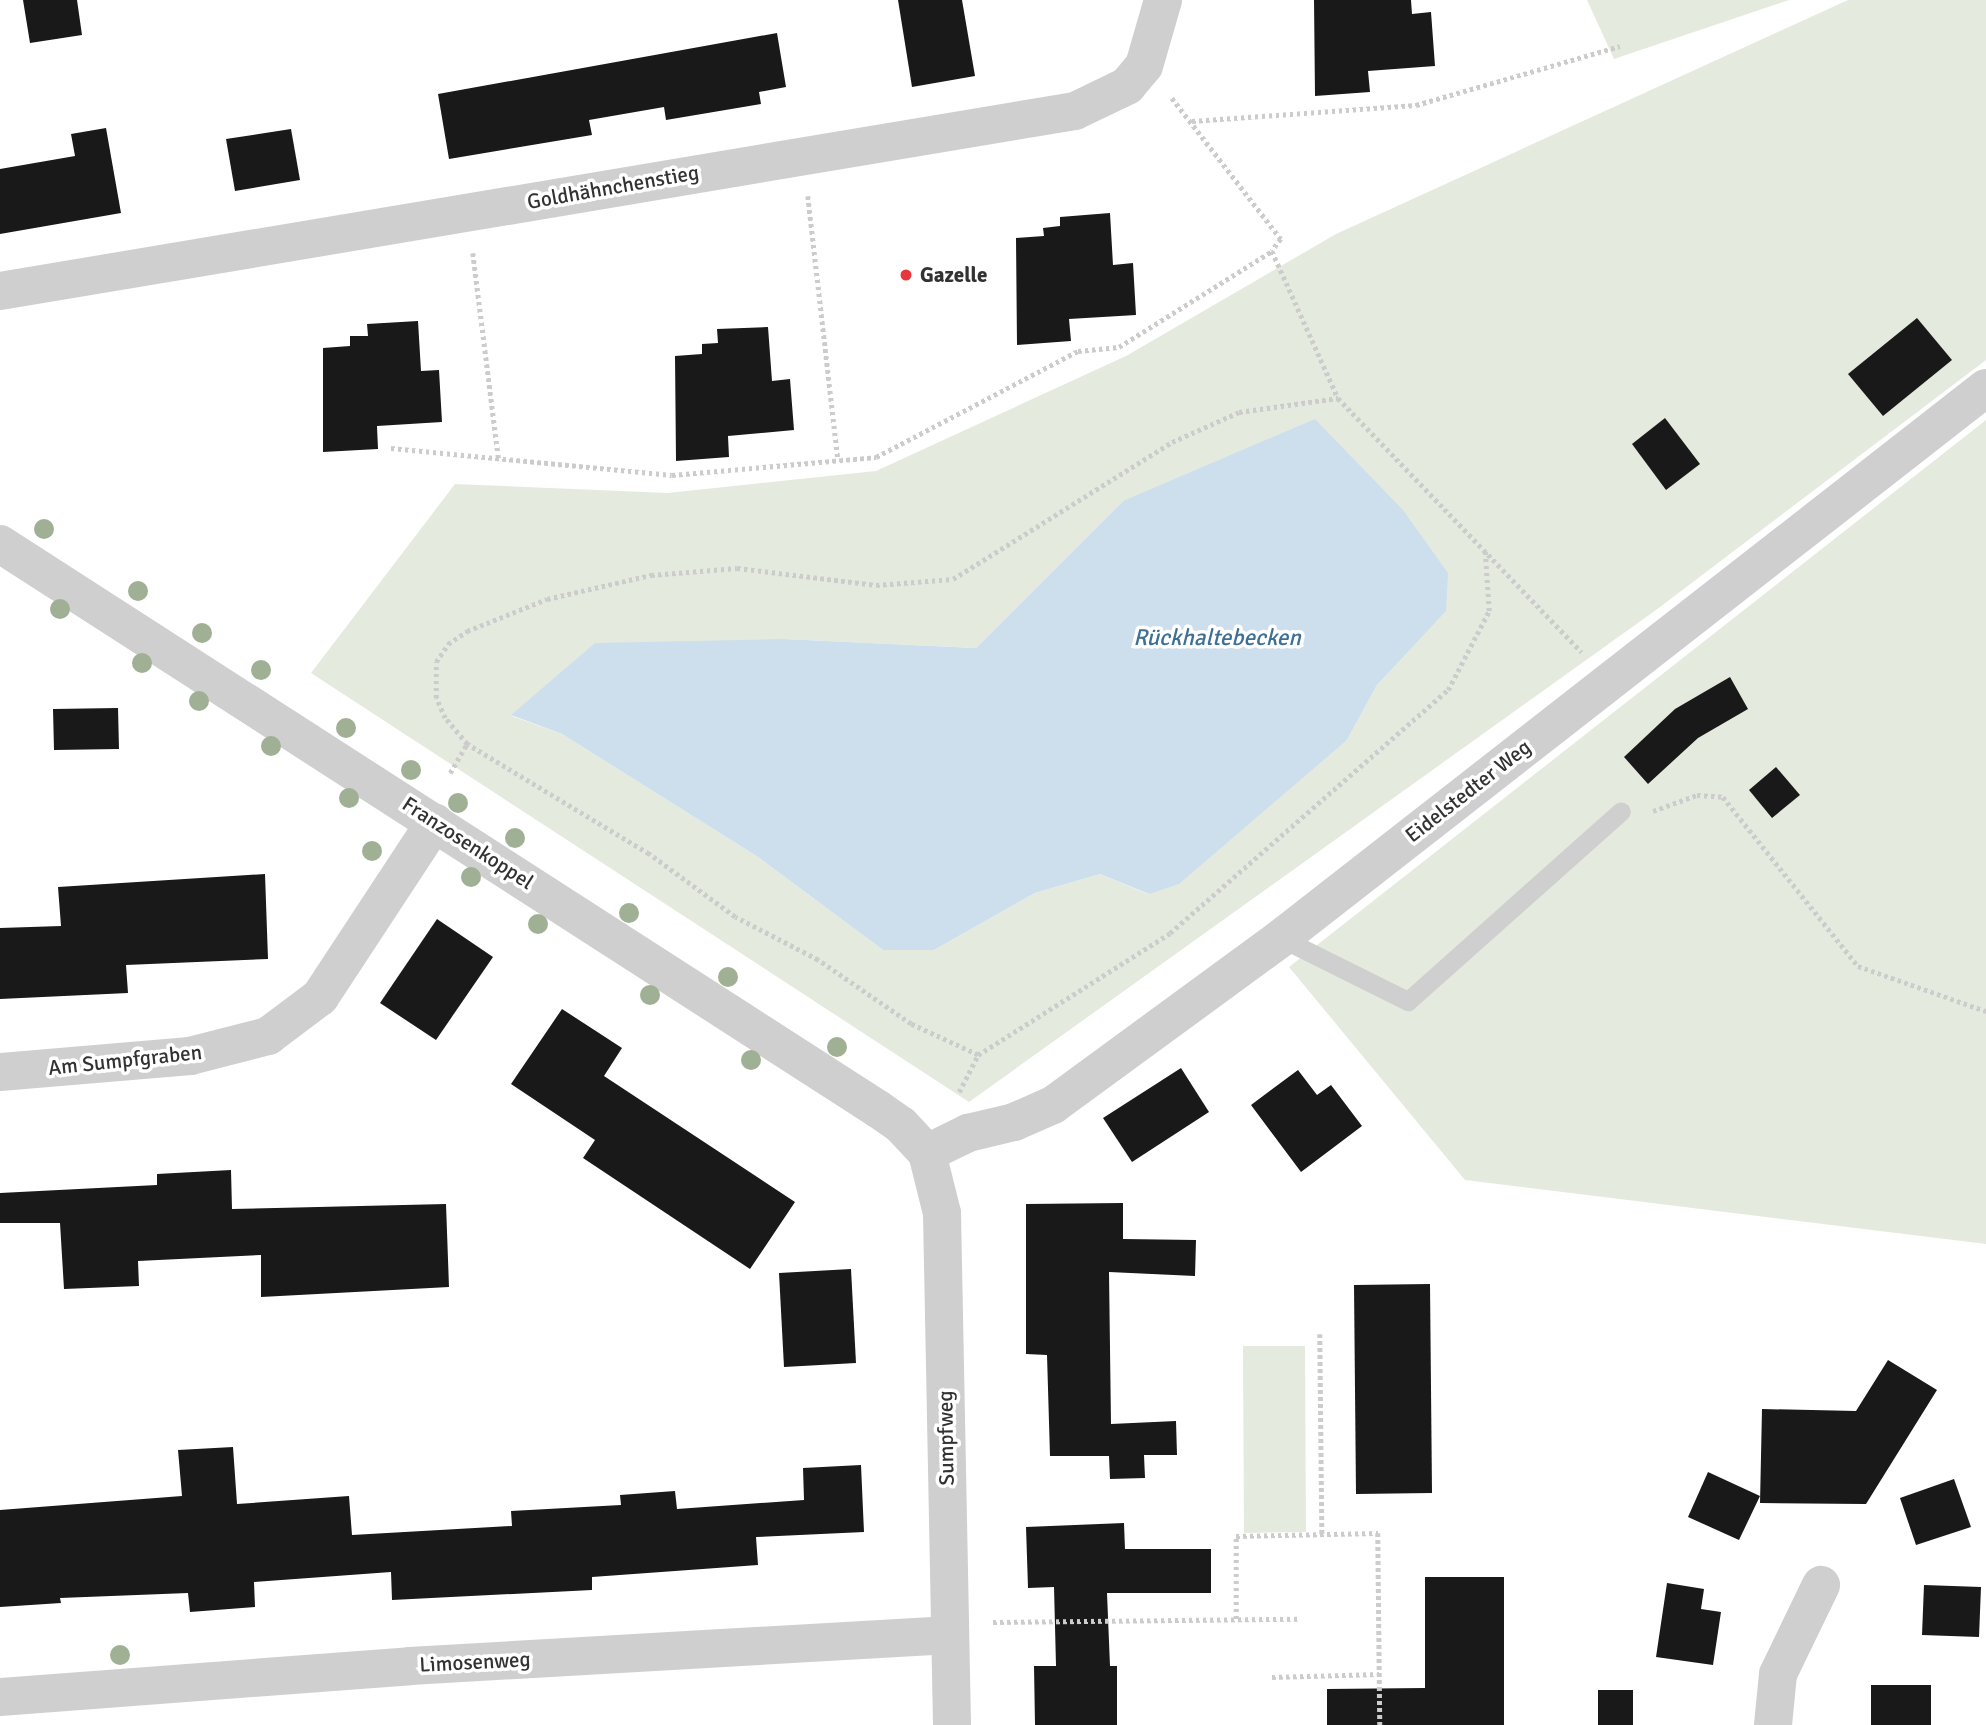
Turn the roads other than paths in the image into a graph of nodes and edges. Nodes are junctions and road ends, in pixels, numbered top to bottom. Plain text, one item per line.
1 (1163, 0) edge
2 (0, 291) edge
3 (1986, 388) edge
4 (0, 544) edge
5 (1621, 811) road end
6 (435, 822) junction
7 (1281, 937) junction
8 (0, 1072) edge
9 (927, 1153) junction
10 (1821, 1584) dead end
11 (950, 1629) junction
12 (0, 1697) edge
13 (952, 1725) edge
14 (1773, 1725) edge

1 - 2 street, Goldhähnchenstieg
3 - 7 street, Eidelstedter Weg
4 - 6 street, Franzosenkoppel
5 - 7 lane
6 - 8 street, Am Sumpfgraben
6 - 9 street, Franzosenkoppel
7 - 9 street, Eidelstedter Weg
9 - 11 street, Sumpfweg
10 - 14 street
11 - 12 street, Limosenweg
11 - 13 street, Sumpfweg

